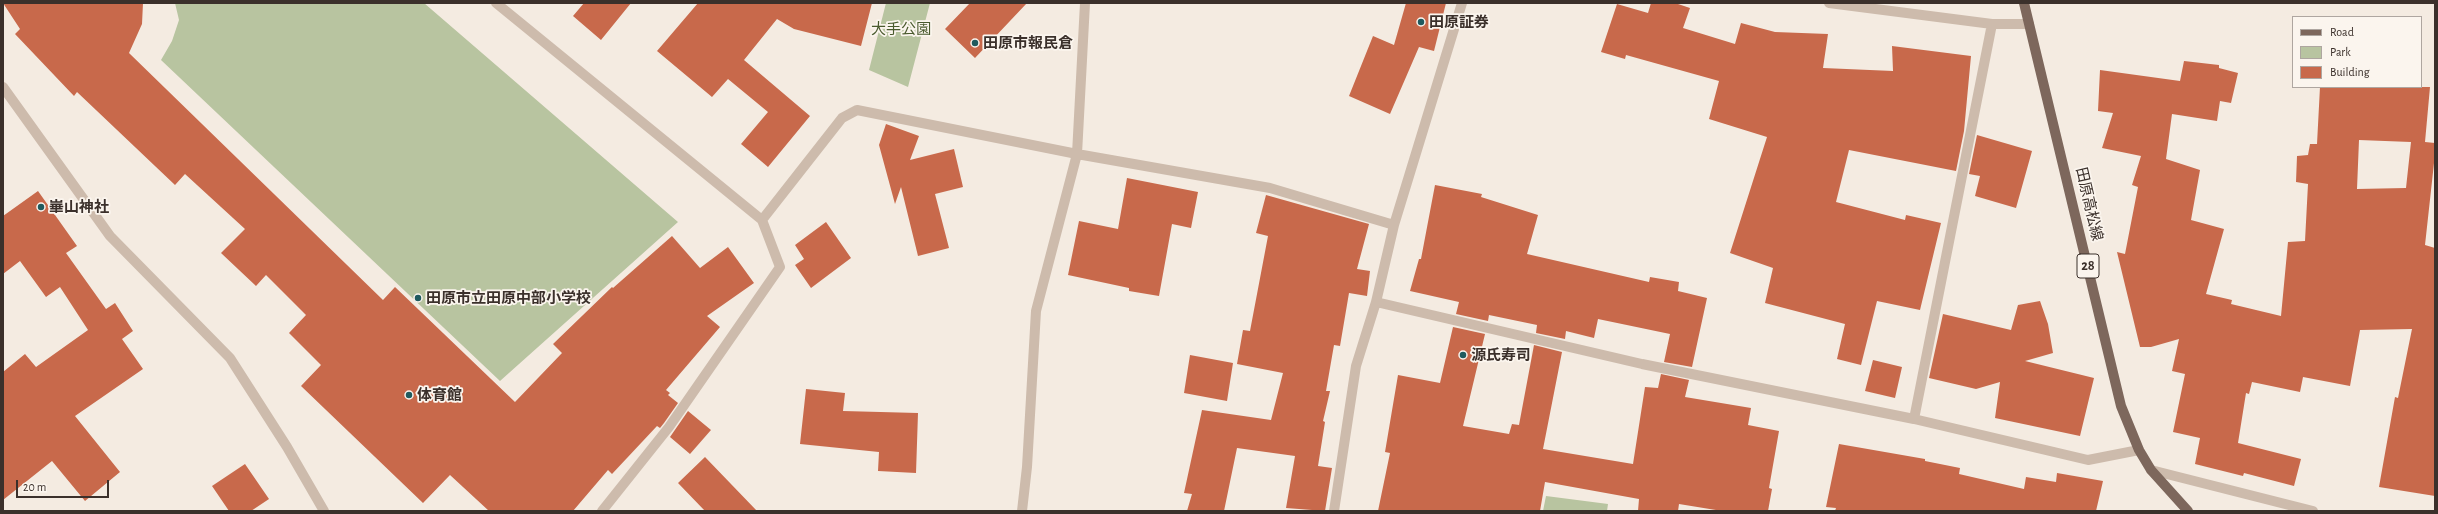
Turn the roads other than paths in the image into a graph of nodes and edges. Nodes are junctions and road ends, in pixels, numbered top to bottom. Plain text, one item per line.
1 (496, 3) edge
2 (1085, 3) edge
3 (1462, 3) edge
4 (1829, 3) edge
5 (2024, 3) edge
6 (1992, 24) junction
7 (2029, 24) junction
8 (3, 87) edge
9 (1078, 154) junction
10 (762, 220) junction
11 (1394, 225) junction
12 (1376, 302) junction
13 (1914, 419) junction
14 (2139, 450) junction
15 (2150, 470) junction
16 (324, 511) edge
17 (602, 511) edge
18 (1022, 511) edge
19 (1334, 511) edge
20 (2188, 511) edge
21 (2313, 511) edge

1 - 10 street
2 - 9 street
3 - 11 street
4 - 6 street
5 - 7 main road, 田原高松線 / 28
6 - 7 street
6 - 13 street
7 - 14 main road, 田原高松線 / 28
8 - 16 street
9 - 10 street
9 - 11 street
9 - 18 street
10 - 17 street
11 - 12 street
12 - 13 street
12 - 19 street
13 - 14 street
14 - 15 main road, 田原高松線 / 28
15 - 20 main road, 田原高松線 / 28
15 - 21 street

